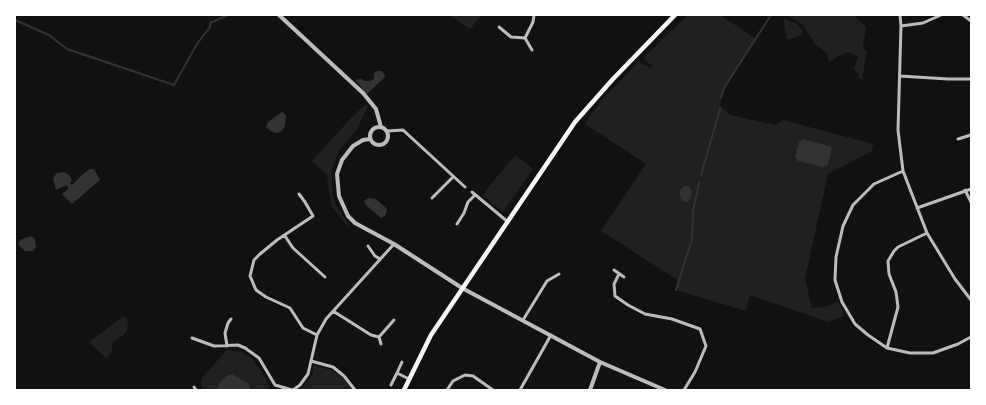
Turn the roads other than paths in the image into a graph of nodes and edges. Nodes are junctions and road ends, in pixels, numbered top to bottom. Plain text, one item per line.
1 (279, 15) edge
2 (534, 15) edge
3 (674, 15) edge
4 (900, 15) edge
5 (940, 15) edge
6 (963, 15) edge
7 (971, 22) edge
8 (499, 26) dead end
9 (901, 26) junction
10 (526, 38) junction
11 (532, 50) dead end
12 (900, 76) junction
13 (971, 78) edge
14 (380, 127) junction
15 (387, 131) junction
16 (971, 135) edge
17 (370, 139) junction
18 (958, 139) dead end
19 (903, 171) junction
20 (453, 177) junction
21 (466, 187) dead end
22 (971, 189) edge
23 (965, 190) junction
24 (299, 194) dead end
25 (432, 198) dead end
26 (971, 202) edge
27 (917, 208) junction
28 (508, 223) junction
29 (457, 224) dead end
30 (927, 233) junction
31 (285, 236) junction
32 (394, 244) junction
33 (368, 246) dead end
34 (380, 259) junction
35 (614, 270) dead end
36 (559, 274) dead end
37 (619, 274) junction
38 (325, 277) dead end
39 (624, 277) dead end
40 (462, 288) junction
41 (971, 300) edge
42 (333, 311) junction
43 (394, 320) dead end
44 (524, 320) junction
45 (228, 321) dead end
46 (317, 335) junction
47 (551, 335) junction
48 (971, 337) edge
49 (192, 338) dead end
50 (379, 338) junction
51 (381, 344) dead end
52 (227, 346) junction
53 (887, 348) junction
54 (311, 361) junction
55 (402, 362) dead end
56 (600, 362) junction
57 (396, 373) junction
58 (409, 379) junction
59 (391, 385) dead end
60 (292, 390) edge
61 (355, 390) edge
62 (404, 390) edge
63 (447, 390) edge
64 (493, 390) edge
65 (520, 390) edge
66 (590, 390) edge
67 (665, 390) edge
68 (684, 390) edge

1 - 14 street
2 - 10 street
3 - 28 main road
4 - 9 street
5 - 9 street
6 - 7 street
8 - 10 street
9 - 12 street
10 - 11 street
12 - 13 street
12 - 19 street
14 - 15 street
14 - 17 street
15 - 17 street
15 - 20 street
16 - 18 street
17 - 32 street
19 - 27 street
19 - 53 street
20 - 21 street
20 - 25 street
22 - 23 street
23 - 26 street
23 - 27 street
24 - 31 street
27 - 30 street
28 - 29 street
28 - 40 main road
30 - 41 street
30 - 53 street
31 - 38 street
31 - 46 street
32 - 34 street
32 - 40 street
33 - 34 street
34 - 42 street
35 - 37 street
36 - 44 street
37 - 39 street
37 - 68 street
40 - 44 street
40 - 58 main road
42 - 46 street
42 - 50 street
43 - 50 street
44 - 47 street
45 - 52 street
46 - 54 street
47 - 56 street
47 - 65 street
48 - 53 street
49 - 52 street
50 - 51 street
52 - 60 street
54 - 60 street
54 - 61 street
55 - 57 street
56 - 66 street
56 - 67 street
57 - 58 street
57 - 59 street
58 - 62 main road
63 - 64 street

